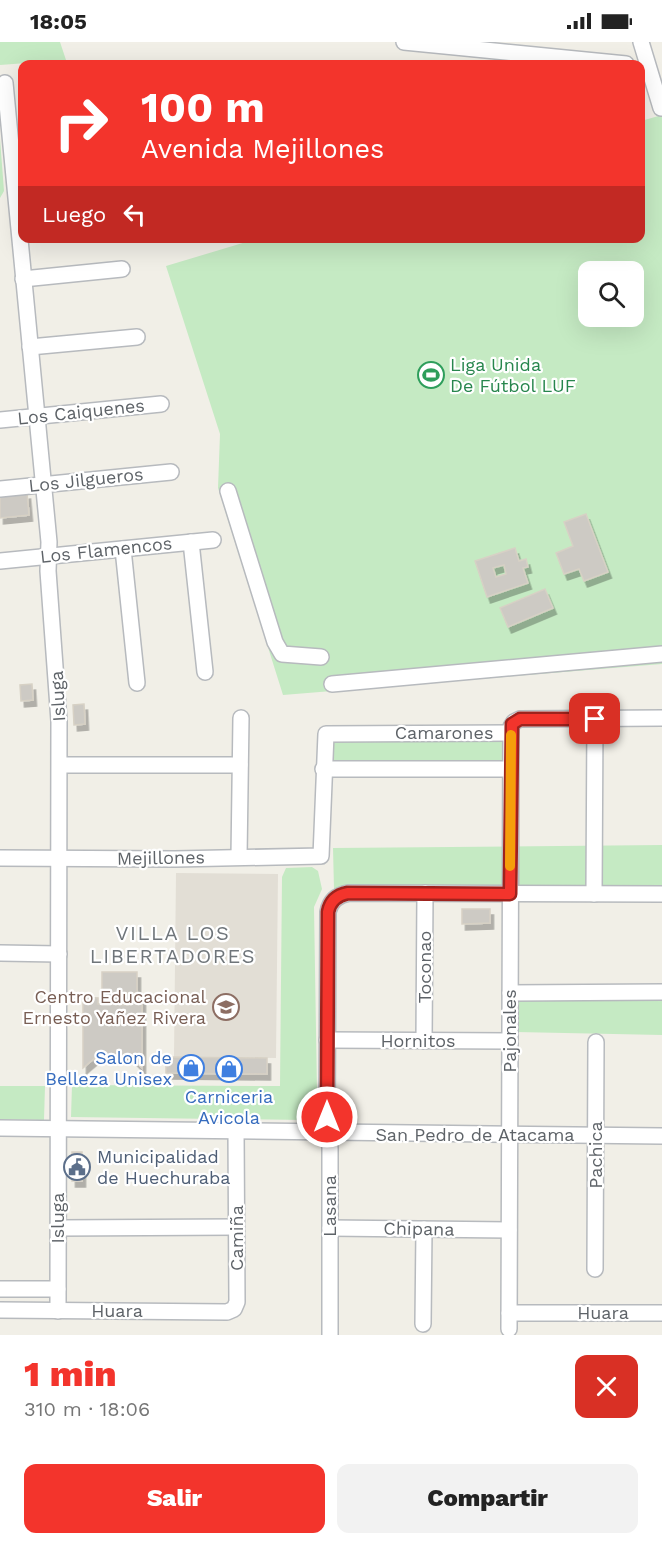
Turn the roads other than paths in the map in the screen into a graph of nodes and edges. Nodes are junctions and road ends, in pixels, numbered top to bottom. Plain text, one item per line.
1 (404, 42) edge
2 (641, 42) edge
3 (555, 60) edge
4 (650, 67) edge
5 (5, 83) dead end
6 (661, 108) edge
7 (18, 198) edge
8 (18, 207) edge
9 (0, 209) edge
10 (21, 243) edge
11 (122, 269) dead end
12 (23, 279) junction
13 (137, 337) dead end
14 (30, 347) junction
15 (161, 404) dead end
16 (37, 416) junction
17 (0, 420) edge
18 (171, 472) dead end
19 (43, 484) junction
20 (0, 489) edge
21 (228, 491) dead end
22 (213, 540) dead end
23 (191, 542) junction
24 (123, 549) junction
25 (49, 556) junction
26 (0, 561) edge
27 (662, 654) edge
28 (321, 657) dead end
29 (204, 672) dead end
30 (136, 683) dead end
31 (332, 684) dead end
32 (241, 718) dead end
33 (662, 718) edge
34 (595, 719) junction
35 (511, 733) junction
36 (60, 765) junction
37 (240, 765) junction
38 (323, 769) junction
39 (510, 769) junction
40 (239, 857) junction
41 (0, 858) edge
42 (60, 858) junction
43 (425, 893) junction
44 (510, 894) junction
45 (594, 894) junction
46 (662, 894) edge
47 (0, 953) edge
48 (59, 954) junction
49 (662, 992) edge
50 (510, 993) junction
51 (327, 1040) junction
52 (424, 1041) junction
53 (509, 1041) junction
54 (596, 1042) dead end
55 (0, 1128) edge
56 (58, 1129) junction
57 (236, 1130) junction
58 (328, 1133) junction
59 (509, 1135) junction
60 (596, 1136) junction
61 (662, 1136) edge
62 (236, 1227) junction
63 (58, 1228) junction
64 (330, 1228) junction
65 (424, 1229) junction
66 (509, 1230) junction
67 (596, 1269) dead end
68 (0, 1289) edge
69 (58, 1289) junction
70 (234, 1309) joint
71 (0, 1310) edge
72 (58, 1311) junction
73 (662, 1313) edge
74 (509, 1321) joint
75 (423, 1324) dead end
76 (330, 1335) edge

1 - 3 street
2 - 4 street
4 - 6 street
5 - 7 street, Isluga
8 - 9 street
10 - 12 street, Isluga
11 - 12 street
12 - 14 street, Isluga
13 - 14 street
14 - 16 street, Isluga
15 - 16 street, Los Caiquenes
16 - 17 street, Los Caiquenes
16 - 19 street, Isluga
18 - 19 street, Los Jilgueros
19 - 20 street, Los Jilgueros
19 - 25 street, Isluga
21 - 28 street
22 - 23 street, Los Flamencos
23 - 24 street, Los Flamencos
23 - 29 street
24 - 25 street, Los Flamencos
24 - 30 street
25 - 26 street, Los Flamencos
25 - 36 street, Isluga
27 - 31 street
32 - 37 street
33 - 34 street, Camarones
34 - 35 street, Camarones
34 - 45 street
35 - 38 street, Camarones
35 - 39 street, Pajonales
36 - 37 street
36 - 42 street, Isluga
37 - 40 street
38 - 39 street, Camarones
38 - 40 street, Mejillones
39 - 44 street, Pajonales
40 - 42 street, Mejillones
41 - 42 street, Mejillones
42 - 48 street, Isluga
43 - 44 street
43 - 51 street, Lasana
43 - 52 street, Toconao
44 - 45 street
44 - 50 street, Pajonales
45 - 46 street
47 - 48 street
48 - 56 street, Isluga
49 - 50 street
50 - 53 street, Pajonales
51 - 52 street, Hornitos
51 - 58 street, Lasana
52 - 53 street, Hornitos
53 - 59 street, Pajonales
54 - 60 street, Pachica
55 - 56 street, San Pedro de Atacama
56 - 57 street, San Pedro de Atacama
56 - 63 street, Isluga
57 - 58 street, San Pedro de Atacama
57 - 62 street, Camiña
58 - 59 street, San Pedro de Atacama
58 - 64 street, Lasana
59 - 60 street, San Pedro de Atacama
59 - 66 street, Pajonales
60 - 61 street, San Pedro de Atacama
60 - 67 street, Pachica
62 - 63 street
62 - 70 street, Camiña
63 - 69 street, Isluga
64 - 65 street, Chipana
64 - 76 street, Lasana
65 - 66 street, Chipana
65 - 75 street
66 - 74 street, Pajonales
68 - 69 street
69 - 72 street, Isluga
70 - 72 street, Huara
71 - 72 street, Huara
73 - 74 street, Huara

